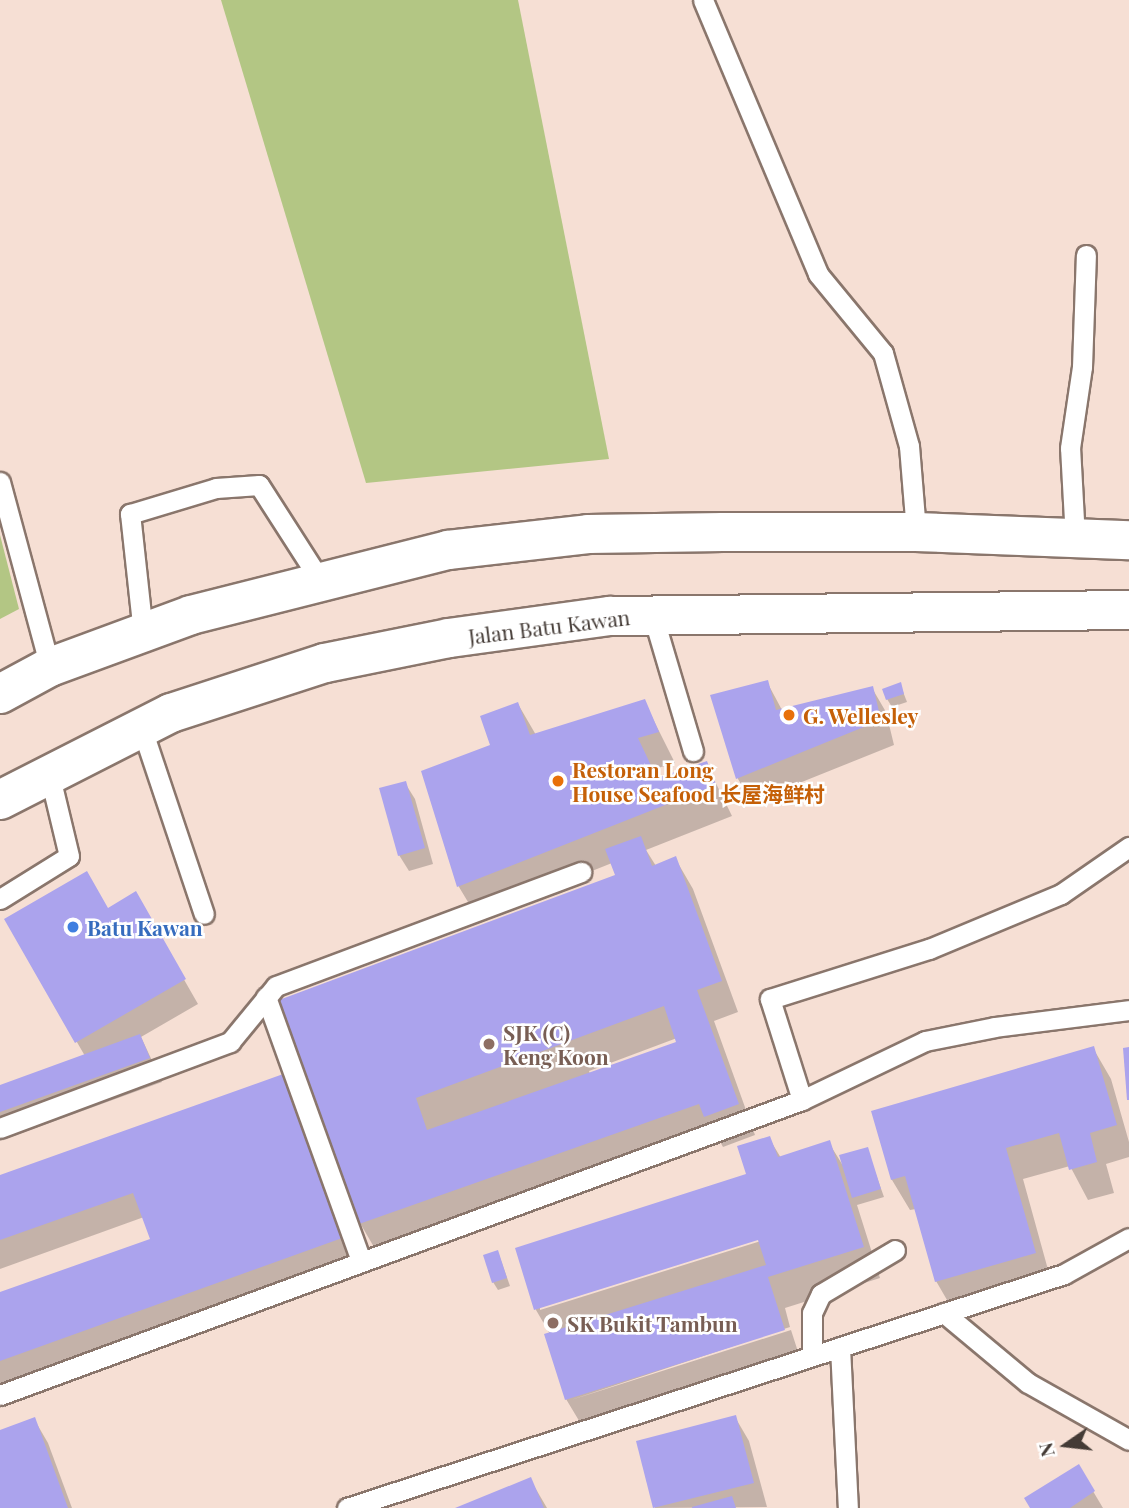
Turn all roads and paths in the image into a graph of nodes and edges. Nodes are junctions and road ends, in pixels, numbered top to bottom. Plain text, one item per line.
1 (703, 0) edge
2 (1086, 255) dead end
3 (0, 482) edge
4 (916, 532) junction
5 (1075, 539) junction
6 (1129, 540) edge
7 (320, 580) junction
8 (1129, 610) edge
9 (653, 615) junction
10 (143, 633) junction
11 (50, 667) junction
12 (0, 694) edge
13 (141, 726) junction
14 (693, 751) dead end
15 (50, 777) junction
16 (0, 800) edge
17 (1129, 846) edge
18 (581, 872) dead end
19 (0, 900) edge
20 (204, 914) dead end
21 (266, 997) junction
22 (1129, 1010) edge
23 (802, 1100) junction
24 (0, 1128) edge
25 (1129, 1238) edge
26 (895, 1250) dead end
27 (361, 1261) junction
28 (944, 1313) junction
29 (840, 1347) junction
30 (812, 1356) junction
31 (0, 1395) edge
32 (1129, 1440) edge
33 (347, 1508) edge
34 (848, 1508) edge

1 - 4 lane
2 - 5 lane
3 - 11 lane
4 - 5 main road
4 - 7 main road
5 - 6 main road
7 - 10 main road
7 - 10 lane
8 - 9 main road, Jalan Batu Kawan
9 - 13 main road, Jalan Batu Kawan
9 - 14 lane
10 - 11 main road
11 - 12 main road
13 - 15 main road, Jalan Batu Kawan
13 - 20 lane
15 - 16 main road, Jalan Batu Kawan
15 - 19 lane
17 - 23 lane
18 - 21 lane
21 - 24 lane
21 - 27 lane
22 - 23 lane
23 - 27 lane
25 - 28 lane
26 - 30 lane
27 - 31 lane
28 - 29 lane
28 - 32 lane
29 - 30 lane
29 - 34 lane
30 - 33 lane

